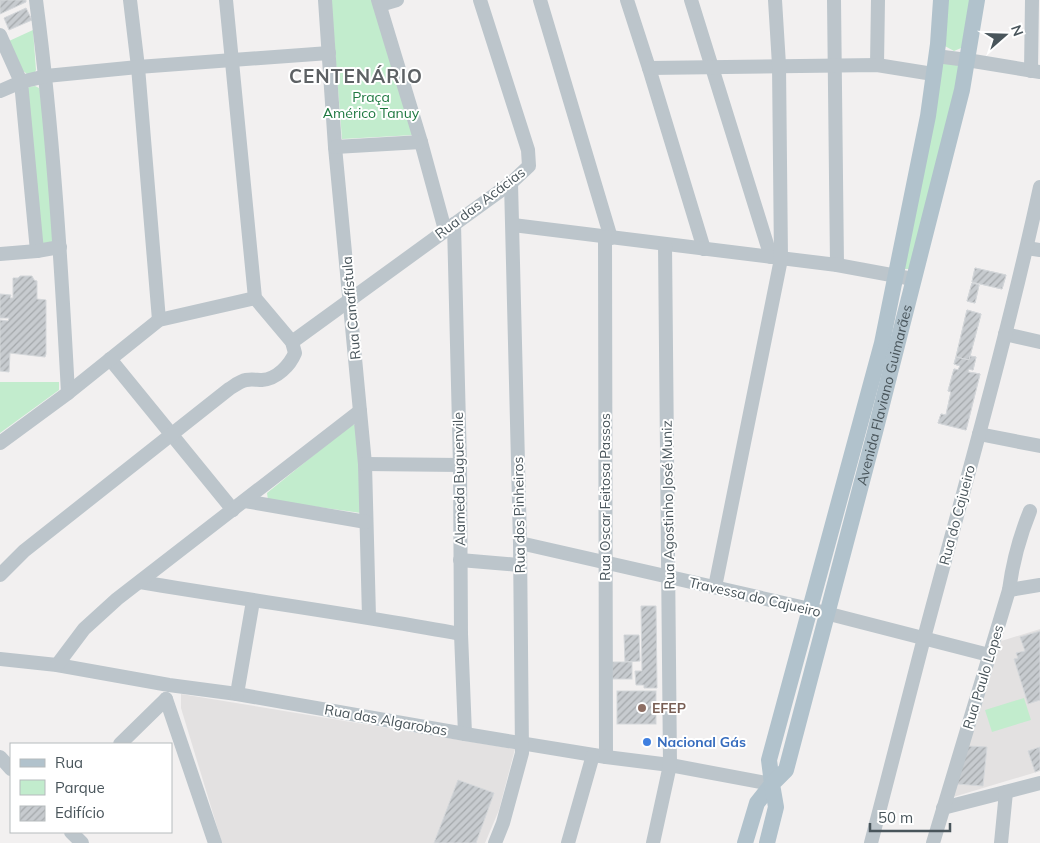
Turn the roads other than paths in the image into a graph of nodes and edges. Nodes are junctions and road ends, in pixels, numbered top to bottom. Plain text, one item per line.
1 (36, 0) edge
2 (130, 0) edge
3 (226, 0) edge
4 (325, 0) edge
5 (397, 0) edge
6 (480, 0) edge
7 (540, 0) edge
8 (627, 0) edge
9 (691, 0) edge
10 (834, 0) edge
11 (878, 0) edge
12 (942, 0) edge
13 (976, 0) edge
14 (1032, 0) edge
15 (775, 1) edge
16 (379, 3) edge
17 (0, 35) edge
18 (329, 52) junction
19 (936, 56) junction
20 (232, 60) junction
21 (967, 60) junction
22 (779, 65) junction
23 (878, 65) junction
24 (835, 66) junction
25 (138, 67) junction
26 (713, 67) junction
27 (649, 68) junction
28 (1036, 72) edge
29 (933, 74) junction
30 (46, 76) junction
31 (21, 82) junction
32 (0, 92) edge
33 (421, 142) junction
34 (335, 147) junction
35 (511, 183) junction
36 (1040, 187) edge
37 (513, 225) junction
38 (450, 227) junction
39 (608, 237) junction
40 (665, 244) junction
41 (60, 247) junction
42 (704, 249) junction
43 (1033, 249) edge
44 (37, 251) junction
45 (0, 254) edge
46 (776, 258) junction
47 (837, 265) junction
48 (896, 275) junction
49 (913, 279) junction
50 (255, 298) junction
51 (350, 299) junction
52 (159, 320) junction
53 (1005, 334) junction
54 (292, 342) junction
55 (1040, 342) edge
56 (110, 359) junction
57 (68, 392) junction
58 (360, 411) junction
59 (172, 433) junction
60 (980, 434) junction
61 (0, 443) edge
62 (1040, 446) edge
63 (364, 464) junction
64 (460, 465) junction
65 (245, 501) junction
66 (234, 510) junction
67 (1030, 511) dead end
68 (366, 522) junction
69 (520, 543) junction
70 (460, 560) junction
71 (605, 564) junction
72 (519, 566) junction
73 (0, 575) edge
74 (669, 576) junction
75 (140, 582) junction
76 (1040, 585) edge
77 (715, 587) junction
78 (1009, 590) junction
79 (253, 601) junction
80 (810, 610) junction
81 (827, 614) junction
82 (368, 617) junction
83 (461, 634) junction
84 (924, 639) junction
85 (989, 655) junction
86 (0, 659) edge
87 (57, 665) junction
88 (169, 685) junction
89 (237, 694) junction
90 (166, 699) junction
91 (465, 734) junction
92 (522, 742) junction
93 (121, 743) edge
94 (600, 756) junction
95 (0, 757) edge
96 (670, 765) junction
97 (10, 768) edge
98 (1040, 783) edge
99 (772, 784) junction
100 (1006, 792) junction
101 (943, 808) junction
102 (72, 833) edge
103 (82, 843) edge
104 (215, 843) edge
105 (495, 843) edge
106 (568, 843) edge
107 (653, 843) edge
108 (745, 843) edge
109 (767, 843) edge
110 (871, 843) edge
111 (933, 843) edge
112 (1001, 843) edge

1 - 30 street
2 - 25 street
3 - 20 street
4 - 18 street, Rua Canafístula
5 - 16 street
6 - 35 street, Rua das Acácias
7 - 39 street, Rua Oscar Feitosa Passos
8 - 27 street
9 - 26 street
10 - 24 street
11 - 23 street
12 - 19 main road, Avenida Flaviano Guimarães
13 - 21 main road, Avenida Flaviano Guimarães
14 - 28 street
15 - 22 street
16 - 33 street, Alameda Buguenvile
17 - 31 street
18 - 20 street
18 - 34 street, Rua Canafístula
19 - 21 street
19 - 29 main road, Avenida Flaviano Guimarães
20 - 25 street
20 - 50 street
21 - 28 street
21 - 49 main road, Avenida Flaviano Guimarães
22 - 24 street
22 - 26 street
22 - 46 street
23 - 24 street
23 - 29 street
24 - 47 street
25 - 30 street
25 - 52 street
26 - 27 street
26 - 46 street
27 - 42 street
29 - 48 main road, Avenida Flaviano Guimarães
30 - 31 street
30 - 41 street
31 - 32 street
31 - 44 street
33 - 34 street
33 - 38 street, Alameda Buguenvile
34 - 51 street, Rua Canafístula
35 - 37 street, Rua dos Pinheiros
35 - 38 street, Rua das Acácias
36 - 43 street, Rua do Cajueiro
37 - 39 street
37 - 69 street, Rua dos Pinheiros
38 - 51 street, Rua das Acácias
38 - 64 street, Alameda Buguenvile
39 - 40 street
39 - 71 street, Rua Oscar Feitosa Passos
40 - 42 street
40 - 74 street, Rua Agostinho José Muniz
41 - 44 street
41 - 57 street
42 - 46 street
43 - 53 street, Rua do Cajueiro
44 - 45 street
46 - 47 street
46 - 77 street
47 - 48 street
48 - 49 street
48 - 80 main road, Avenida Flaviano Guimarães
49 - 81 main road, Avenida Flaviano Guimarães
50 - 52 street
50 - 54 street
51 - 54 street, Rua das Acácias
51 - 58 street, Rua Canafístula
52 - 56 street
53 - 55 street
53 - 60 street, Rua do Cajueiro
54 - 59 street
56 - 57 street
56 - 59 street
57 - 61 street
58 - 63 street, Rua Canafístula
58 - 65 street
59 - 66 street
59 - 73 street
60 - 62 street
60 - 84 street, Rua do Cajueiro
63 - 64 street
63 - 68 street, Rua Canafístula
64 - 70 street, Alameda Buguenvile
65 - 66 street
65 - 68 street
66 - 75 street
67 - 78 street, Rua Paulo Lopes
68 - 82 street, Rua Canafístula
69 - 71 street, Travessa do Cajueiro
69 - 72 street, Rua dos Pinheiros
70 - 72 street
70 - 83 street, Alameda Buguenvile
71 - 74 street, Travessa do Cajueiro
71 - 94 street, Rua Oscar Feitosa Passos
72 - 92 street, Rua dos Pinheiros
74 - 77 street, Travessa do Cajueiro
74 - 96 street, Rua Agostinho José Muniz
75 - 79 street
75 - 87 street
76 - 78 street
77 - 80 street, Travessa do Cajueiro
78 - 85 street, Rua Paulo Lopes
79 - 82 street
79 - 89 street
80 - 81 street, Travessa do Cajueiro
80 - 99 main road, Avenida Flaviano Guimarães
81 - 84 street, Travessa do Cajueiro
81 - 99 main road, Avenida Flaviano Guimarães
82 - 83 street
83 - 91 street, Alameda Buguenvile
84 - 85 street, Travessa do Cajueiro
84 - 110 street, Rua do Cajueiro
85 - 101 street, Rua Paulo Lopes
86 - 87 street, Rua das Algarobas
87 - 88 street, Rua das Algarobas
88 - 89 street, Rua das Algarobas
88 - 90 street
89 - 91 street, Rua das Algarobas
90 - 93 street
90 - 104 street
91 - 92 street, Rua das Algarobas
92 - 94 street, Rua das Algarobas
92 - 105 street, Rua dos Pinheiros
94 - 96 street, Rua das Algarobas
94 - 106 street, Rua Oscar Feitosa Passos
95 - 97 street
96 - 99 street, Rua das Algarobas
96 - 107 street, Rua Agostinho José Muniz
98 - 100 street
99 - 108 main road, Avenida Flaviano Guimarães
99 - 109 main road, Avenida Flaviano Guimarães
100 - 101 street
100 - 112 street
101 - 111 street, Rua Paulo Lopes
102 - 103 street

